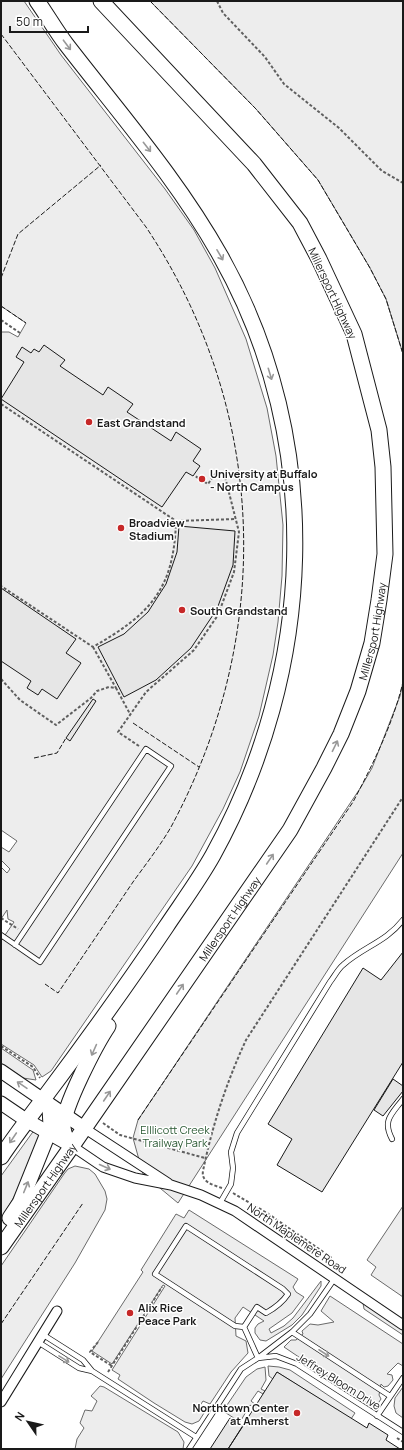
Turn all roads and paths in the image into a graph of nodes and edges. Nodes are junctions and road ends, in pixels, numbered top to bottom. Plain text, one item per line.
1 (37, 1) edge
2 (101, 1) edge
3 (217, 1) edge
4 (403, 183) edge
5 (1, 320) edge
6 (20, 333) dead end
7 (1, 404) edge
8 (195, 476) dead end
9 (236, 519) junction
10 (176, 521) junction
11 (1, 586) edge
12 (93, 647) junction
13 (1, 679) edge
14 (116, 688) junction
15 (130, 714) junction
16 (145, 750) junction
17 (1, 918) edge
18 (403, 920) edge
19 (23, 932) junction
20 (1, 936) edge
21 (15, 945) junction
22 (147, 955) junction
23 (1, 1046) edge
24 (1, 1071) edge
25 (40, 1078) dead end
26 (43, 1099) junction
27 (403, 1100) edge
28 (1, 1103) edge
29 (66, 1115) junction
30 (26, 1120) junction
31 (102, 1122) dead end
32 (84, 1128) junction
33 (48, 1132) junction
34 (392, 1139) dead end
35 (72, 1146) junction
36 (1, 1156) edge
37 (205, 1158) dead end
38 (171, 1185) junction
39 (220, 1203) junction
40 (1, 1234) edge
41 (1, 1247) edge
42 (335, 1278) junction
43 (164, 1285) dead end
44 (57, 1311) dead end
45 (403, 1325) edge
46 (244, 1327) junction
47 (292, 1332) junction
48 (42, 1334) junction
49 (37, 1342) junction
50 (98, 1342) dead end
51 (258, 1358) junction
52 (112, 1366) junction
53 (92, 1371) junction
54 (108, 1372) dead end
55 (403, 1378) edge
56 (390, 1396) junction
57 (1, 1402) edge
58 (377, 1416) junction
59 (403, 1432) edge
60 (392, 1434) dead end
61 (196, 1437) junction
62 (403, 1442) edge
63 (189, 1449) edge

1 -> 22 main road
32 -> 2 main road, Millersport Highway
3 - 4 path
5 - 6 path
7 - 10 path
8 - 9 path
9 - 10 path
9 - 15 path
10 - 12 path
11 - 12 path
12 - 14 path
13 - 14 path
14 - 15 path
15 - 16 path
16 - 19 lane
16 - 21 lane
17 - 19 path
18 - 39 lane
19 - 21 lane
20 - 21 lane
22 - 26 main road
22 -> 29 main road
23 - 25 path
26 -> 24 street
26 - 29 street
26 - 30 main road
26 - 33 main road
27 - 34 lane
28 - 30 street
29 - 32 street
29 - 35 main road
30 - 33 street
30 -> 36 main road
31 - 37 path
32 - 35 main road, Millersport Highway
32 - 38 street, North Maplemere Road
33 - 35 street
40 -> 33 main road
35 -> 38 street, North Maplemere Road
35 - 41 main road, Millersport Highway
38 - 39 street, North Maplemere Road
39 - 42 street, North Maplemere Road
42 - 45 street, North Maplemere Road
42 - 47 lane
43 - 52 path
44 - 48 street
46 - 46 lane
46 - 51 lane
47 - 51 lane
47 -> 56 lane
48 - 49 street
48 - 53 lane
49 -> 53 lane
49 - 57 street
50 - 52 path
51 - 58 lane, Jeffrey Bloom Drive
51 - 61 lane, Jeffrey Bloom Drive
52 - 54 path
53 - 61 lane
55 - 56 lane
56 - 58 lane
58 - 59 lane, Jeffrey Bloom Drive
60 - 62 path
61 - 63 lane, Jeffrey Bloom Drive

